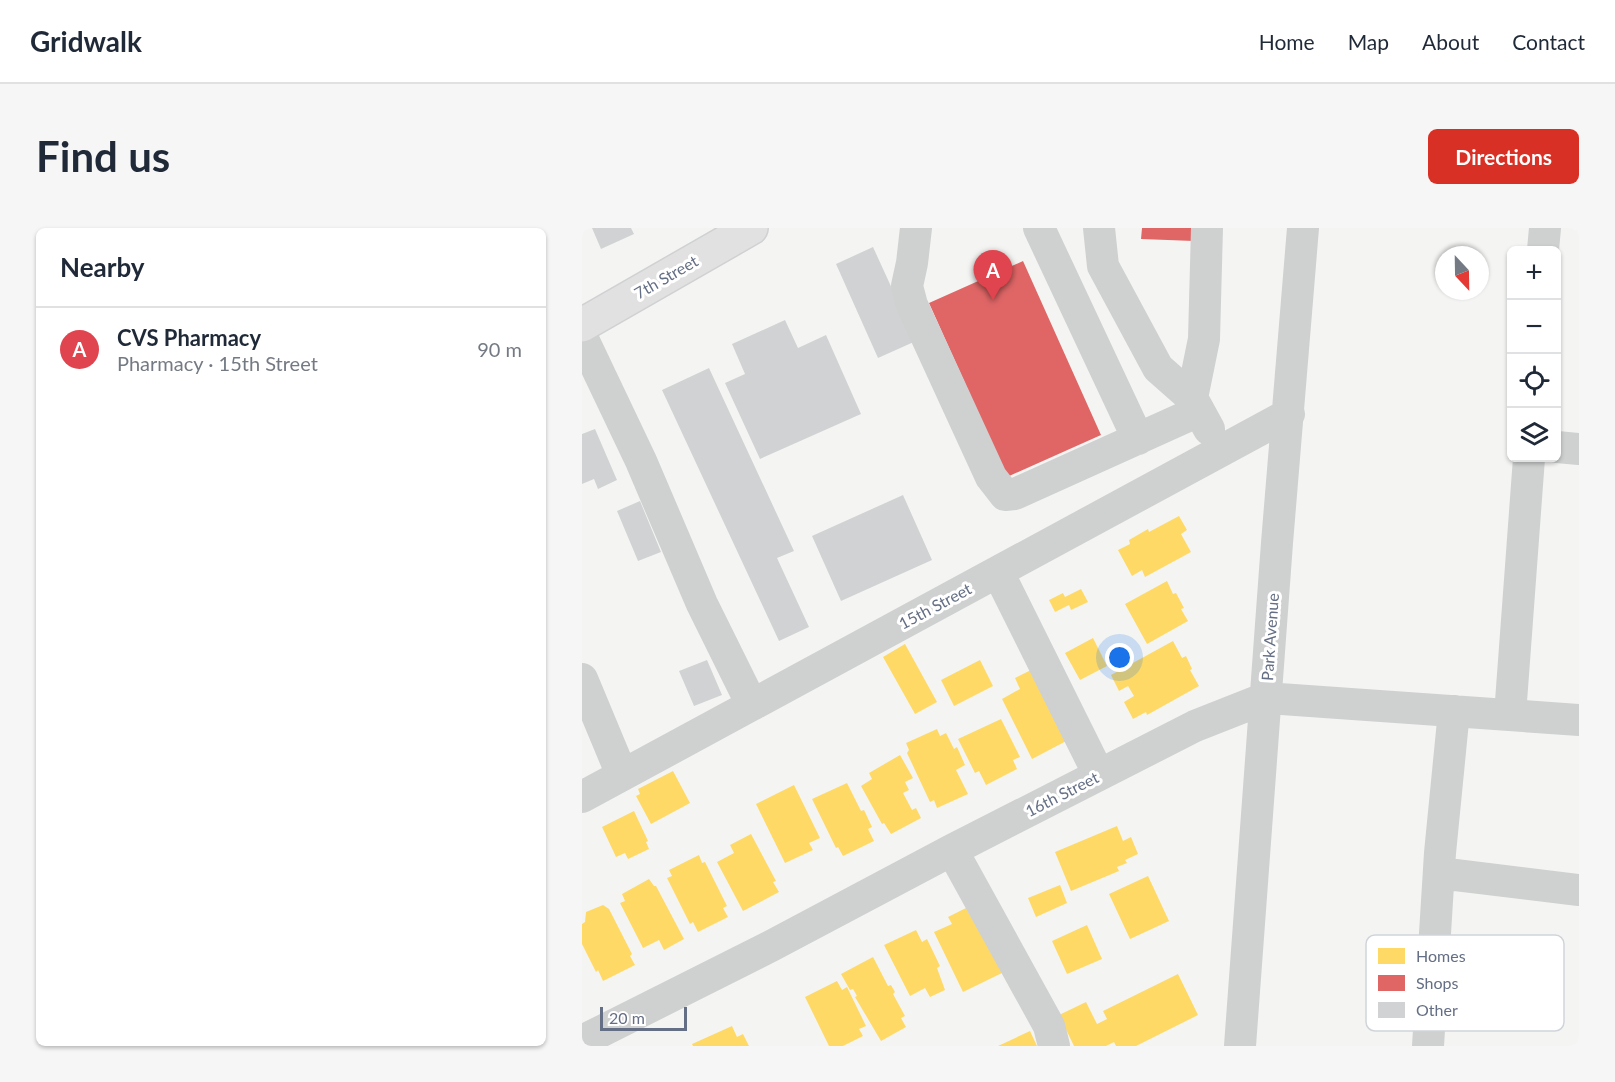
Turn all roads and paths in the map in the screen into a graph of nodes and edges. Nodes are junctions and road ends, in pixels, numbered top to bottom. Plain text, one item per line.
1 (751, 228) edge
2 (919, 228) edge
3 (1039, 228) edge
4 (1099, 228) edge
5 (1207, 228) edge
6 (1303, 228) edge
7 (1545, 228) edge
8 (1543, 246) edge
9 (582, 325) edge
10 (582, 337) edge
11 (1195, 405) junction
12 (1289, 414) junction
13 (1138, 440) junction
14 (1561, 447) edge
15 (1579, 449) edge
16 (1220, 451) junction
17 (1528, 462) edge
18 (998, 572) junction
19 (582, 679) edge
20 (1266, 698) junction
21 (752, 705) junction
22 (1454, 711) junction
23 (1510, 715) junction
24 (1579, 720) edge
25 (622, 775) junction
26 (1099, 775) junction
27 (582, 797) edge
28 (952, 850) junction
29 (1439, 873) junction
30 (1579, 890) edge
31 (1435, 935) edge
32 (1429, 1031) edge
33 (582, 1041) edge
34 (1054, 1046) edge
35 (1240, 1046) edge
36 (1428, 1046) edge

1 - 9 main road, 7th Street
2 - 13 street
3 - 13 street
4 - 11 street
5 - 11 street
6 - 12 street, Park Avenue
7 - 8 street
10 - 21 street
11 - 13 street
11 - 16 street
12 - 16 street, 15th Street
12 - 20 street, Park Avenue
14 - 15 street
16 - 18 street, 15th Street
17 - 23 street
18 - 21 street, 15th Street
18 - 26 street
19 - 25 street
20 - 22 street, 16th Street
20 - 26 street, 16th Street
20 - 35 street, Park Avenue
21 - 25 street, 15th Street
22 - 23 street, 16th Street
22 - 29 street
23 - 24 street, 16th Street
25 - 27 street, 15th Street
26 - 28 street, 16th Street
28 - 33 street, 16th Street
28 - 34 street
29 - 30 street
29 - 31 street
32 - 36 street

